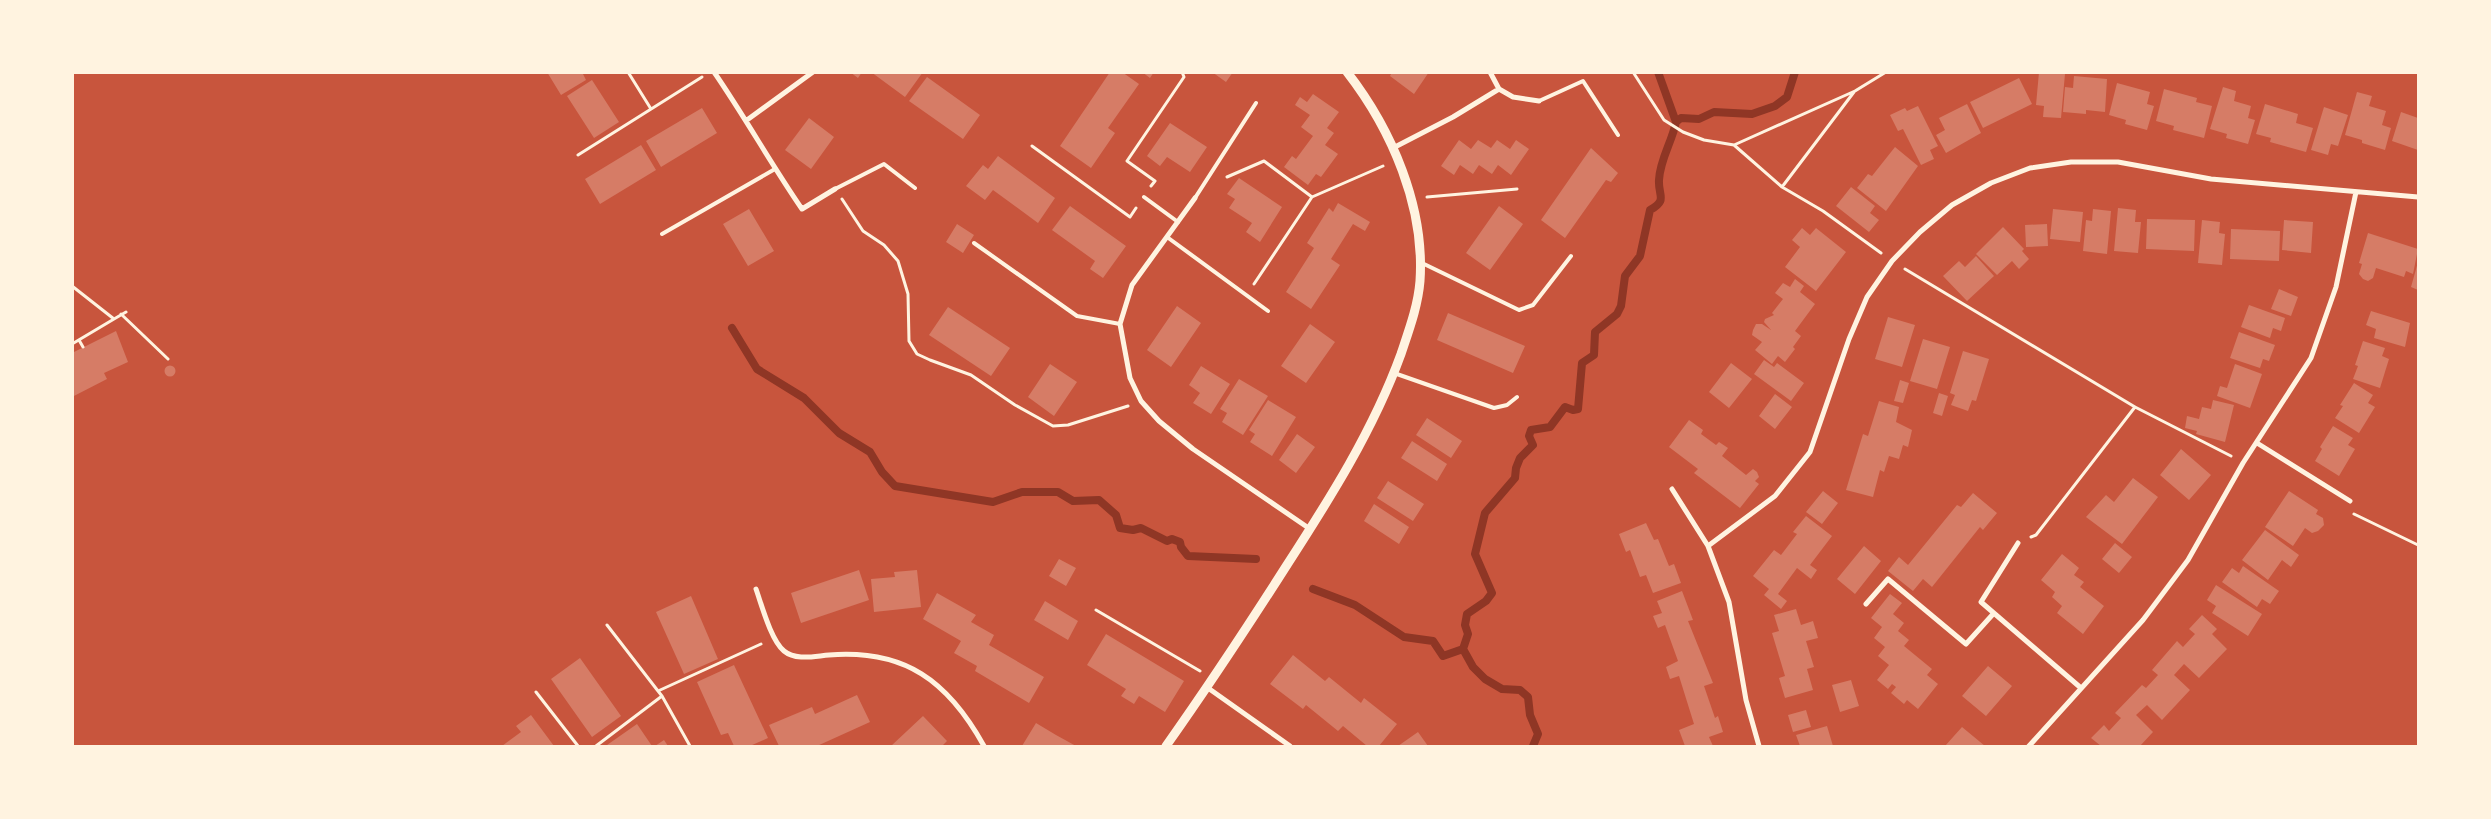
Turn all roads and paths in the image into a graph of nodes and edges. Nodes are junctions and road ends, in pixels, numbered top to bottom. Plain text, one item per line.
1 (628, 72) edge
2 (709, 72) edge
3 (714, 72) edge
4 (813, 72) edge
5 (1182, 72) edge
6 (1347, 72) edge
7 (1490, 72) edge
8 (1633, 72) edge
9 (1886, 72) edge
10 (1499, 89) junction
11 (1855, 91) junction
12 (1539, 101) joint
13 (1256, 103) dead end
14 (651, 109) junction
15 (747, 120) junction
16 (1618, 135) dead end
17 (1032, 146) dead end
18 (1734, 146) junction
19 (1393, 148) junction
20 (578, 155) dead end
21 (1397, 159) junction
22 (775, 169) junction
23 (1224, 179) dead end
24 (1782, 187) junction
25 (835, 188) junction
26 (915, 188) dead end
27 (1517, 189) dead end
28 (2356, 192) junction
29 (1144, 197) junction
30 (1312, 197) junction
31 (2418, 197) edge
32 (1195, 198) joint
33 (1412, 199) junction
34 (1178, 222) junction
35 (662, 234) dead end
36 (1167, 237) junction
37 (974, 243) dead end
38 (1571, 256) dead end
39 (1892, 261) junction
40 (1420, 262) junction
41 (72, 286) edge
42 (1246, 295) junction
43 (1268, 311) dead end
44 (126, 312) dead end
45 (121, 314) junction
46 (114, 319) junction
47 (1120, 324) junction
48 (79, 340) junction
49 (72, 344) edge
50 (83, 348) dead end
51 (168, 359) dead end
52 (1394, 374) junction
53 (1517, 397) dead end
54 (1141, 401) junction
55 (2135, 407) junction
56 (2257, 443) junction
57 (2243, 462) junction
58 (1672, 489) dead end
59 (2350, 501) joint
60 (1310, 529) junction
61 (2018, 543) joint
62 (2418, 545) edge
63 (1708, 546) junction
64 (756, 589) dead end
65 (1866, 604) dead end
66 (1096, 610) dead end
67 (1994, 613) junction
68 (607, 625) dead end
69 (775, 637) junction
70 (1214, 678) junction
71 (1208, 688) junction
72 (2081, 688) junction
73 (658, 691) junction
74 (536, 692) dead end
75 (662, 696) junction
76 (578, 746) edge
77 (596, 746) edge
78 (690, 746) edge
79 (984, 746) edge
80 (1166, 746) edge
81 (1290, 746) edge
82 (1758, 746) edge
83 (2030, 746) edge

1 - 14 path
2 - 14 path
3 - 15 street
4 - 15 street
5 - 29 path
6 - 19 street
7 - 10 street
8 - 18 path
9 - 11 path
10 - 12 street
10 - 19 street
11 - 18 path
11 - 24 path
12 - 16 lane
13 - 32 lane
14 - 20 path
15 - 22 street
17 - 29 path
18 - 24 path
19 - 21 street
21 - 30 path
21 - 33 street
22 - 25 street
22 - 35 lane
23 - 30 path
24 - 39 path
25 - 26 lane
25 - 54 path
27 - 33 path
28 - 31 street
28 - 39 street
28 - 56 street
29 - 34 lane
30 - 42 path
32 - 34 street
33 - 40 street
34 - 36 street
36 - 42 lane
36 - 47 street
37 - 47 lane
38 - 40 lane
39 - 55 path
39 - 63 street
40 - 52 street
41 - 46 path
42 - 43 lane
44 - 45 path
45 - 46 path
45 - 51 path
46 - 48 path
47 - 54 street
48 - 49 path
48 - 50 path
52 - 53 lane
52 - 60 street
54 - 60 street
55 - 57 path
55 - 61 path
56 - 57 street
56 - 59 street
57 - 72 street
58 - 63 street
59 - 62 path
60 - 70 street
61 - 67 street
63 - 82 street
64 - 69 street
65 - 67 street
66 - 70 path
67 - 72 street
68 - 73 path
69 - 73 path
69 - 79 street
70 - 71 street
71 - 80 street
71 - 81 street
72 - 83 street
73 - 75 path
74 - 76 path
75 - 77 path
75 - 78 path

